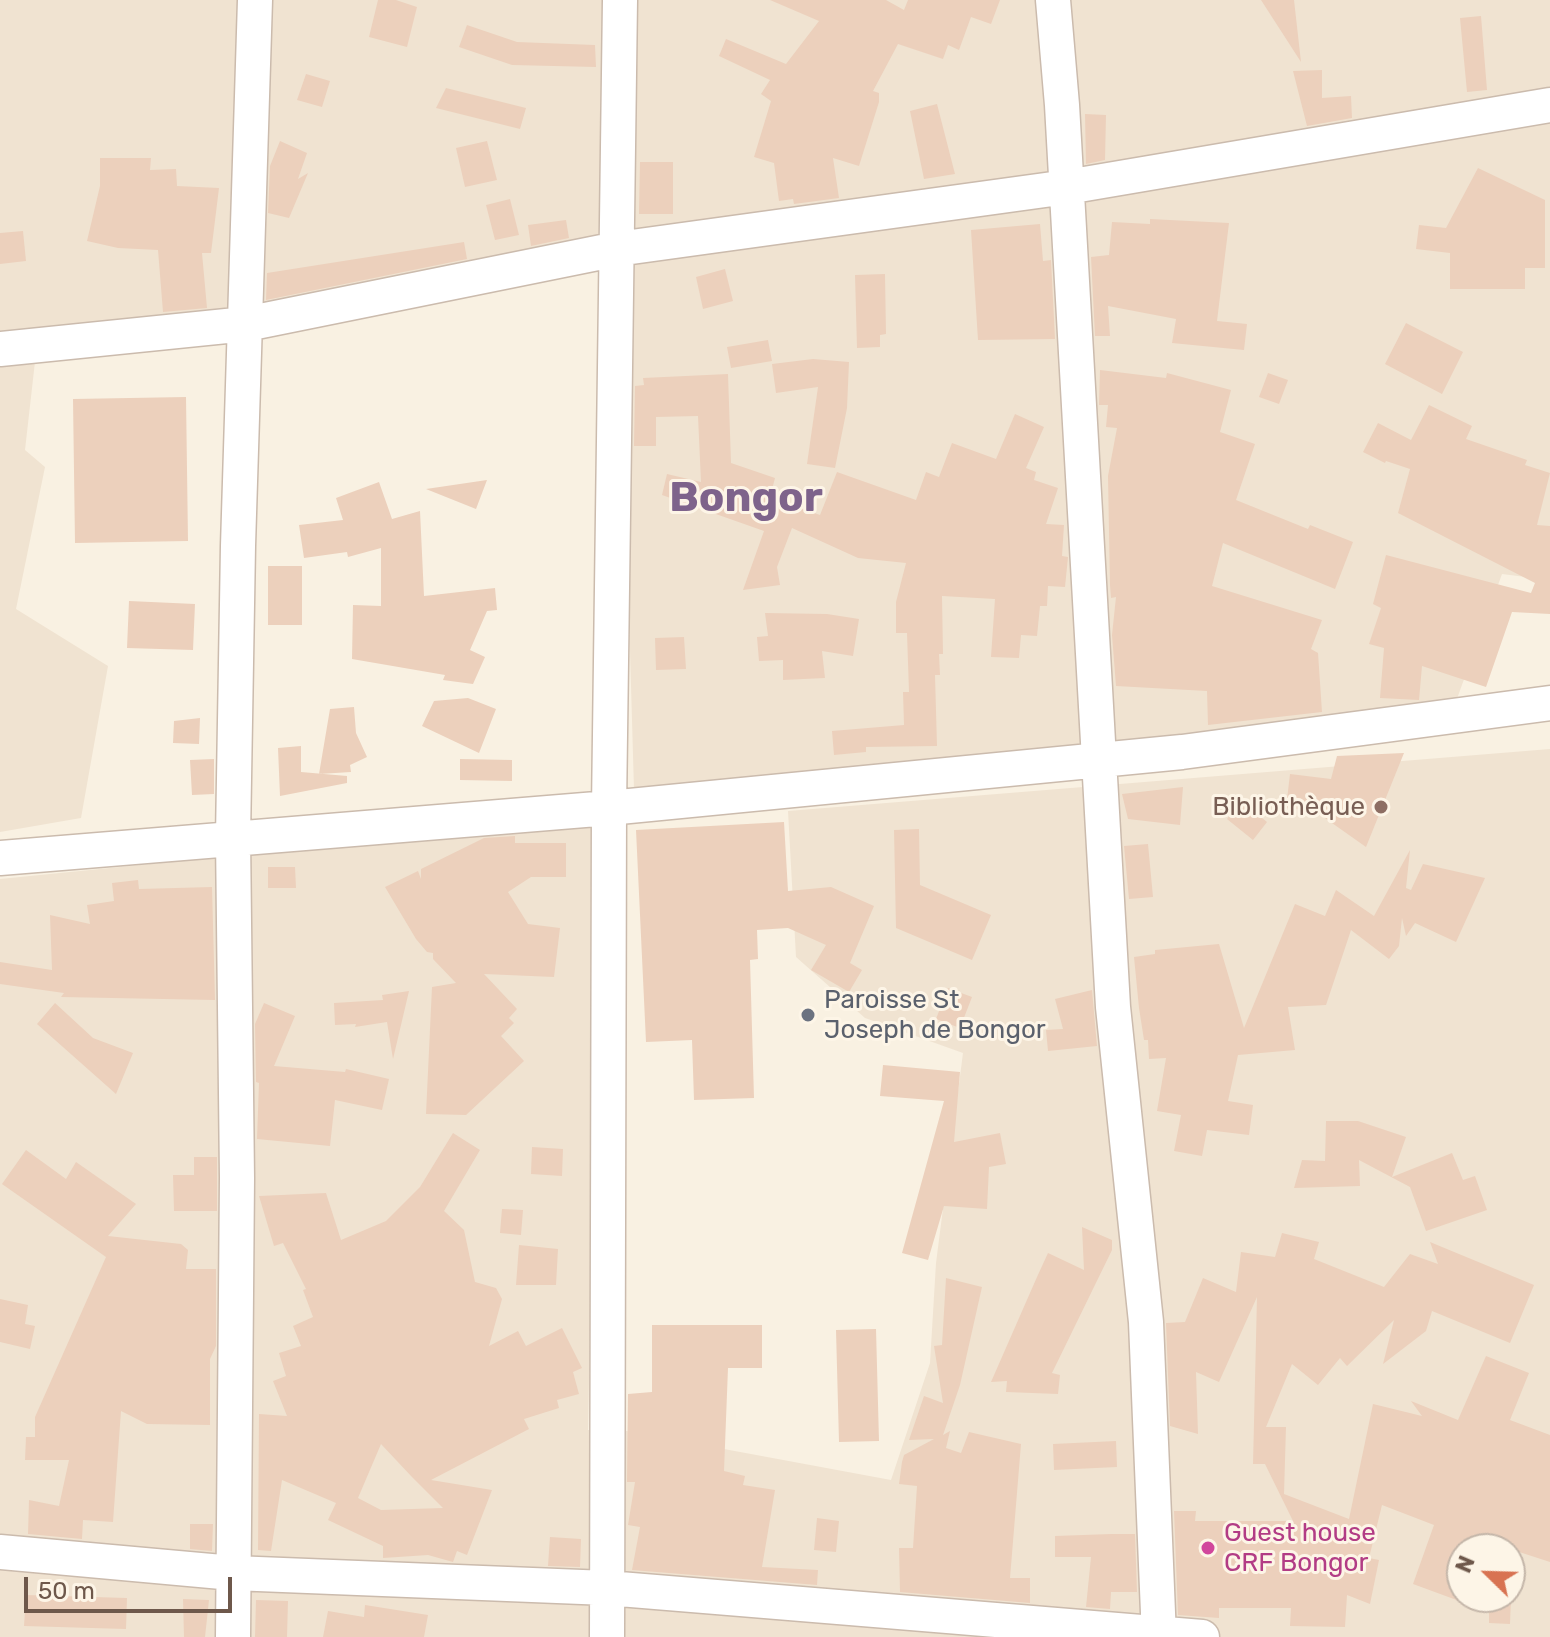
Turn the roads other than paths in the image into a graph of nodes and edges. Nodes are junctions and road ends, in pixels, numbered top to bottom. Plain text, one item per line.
1 (255, 0) edge
2 (620, 0) edge
3 (1053, 0) edge
4 (1550, 105) edge
5 (1067, 187) junction
6 (617, 249) junction
7 (246, 324) junction
8 (0, 349) edge
9 (1550, 703) edge
10 (1097, 758) junction
11 (609, 808) junction
12 (233, 837) junction
13 (0, 858) edge
14 (0, 1552) edge
15 (233, 1573) junction
16 (607, 1588) junction
17 (1159, 1635) edge
18 (233, 1637) edge
19 (607, 1637) edge
20 (1202, 1637) edge

1 - 7 street
2 - 6 street
3 - 5 street
4 - 5 street
5 - 6 street
5 - 10 street
6 - 7 street
6 - 11 street
7 - 8 street
7 - 12 street
9 - 10 street
10 - 11 street
10 - 17 street
11 - 12 street
11 - 16 street
12 - 13 street
12 - 15 street
14 - 15 street
15 - 16 street
15 - 18 street
16 - 17 street
16 - 19 street
17 - 20 street

